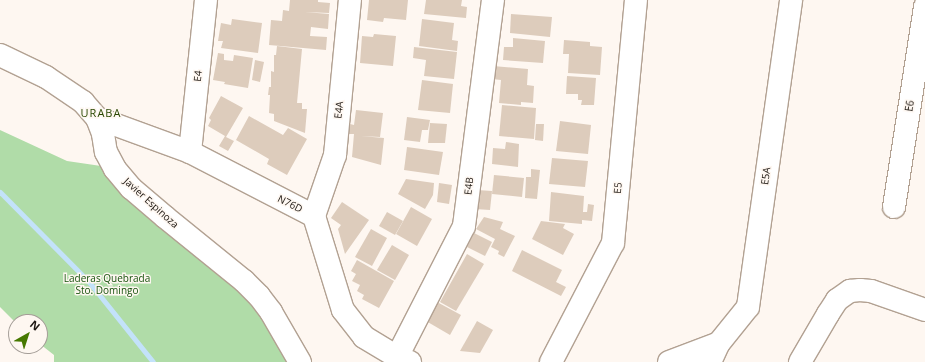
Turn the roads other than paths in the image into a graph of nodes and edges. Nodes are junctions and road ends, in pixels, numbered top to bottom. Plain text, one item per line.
1 (206, 0) edge
2 (350, 0) edge
3 (493, 0) edge
4 (636, 0) edge
5 (791, 0) edge
6 (925, 6) edge
7 (0, 55) edge
8 (97, 118) junction
9 (190, 152) junction
10 (894, 207) dead end
11 (314, 216) junction
12 (925, 310) edge
13 (715, 353) edge
14 (404, 360) edge
15 (300, 362) edge
16 (551, 362) edge
17 (669, 362) edge
18 (800, 362) edge

1 - 9 street, E4
2 - 11 street, E4A
3 - 14 street, E4B
4 - 16 street, E5
5 - 13 street, E5A
6 - 10 street, E6
7 - 8 street, Javier Espinoza
8 - 9 street, N76D
8 - 15 street, Javier Espinoza
9 - 11 street, N76D
11 - 14 street, N76D
12 - 18 street
13 - 17 street

